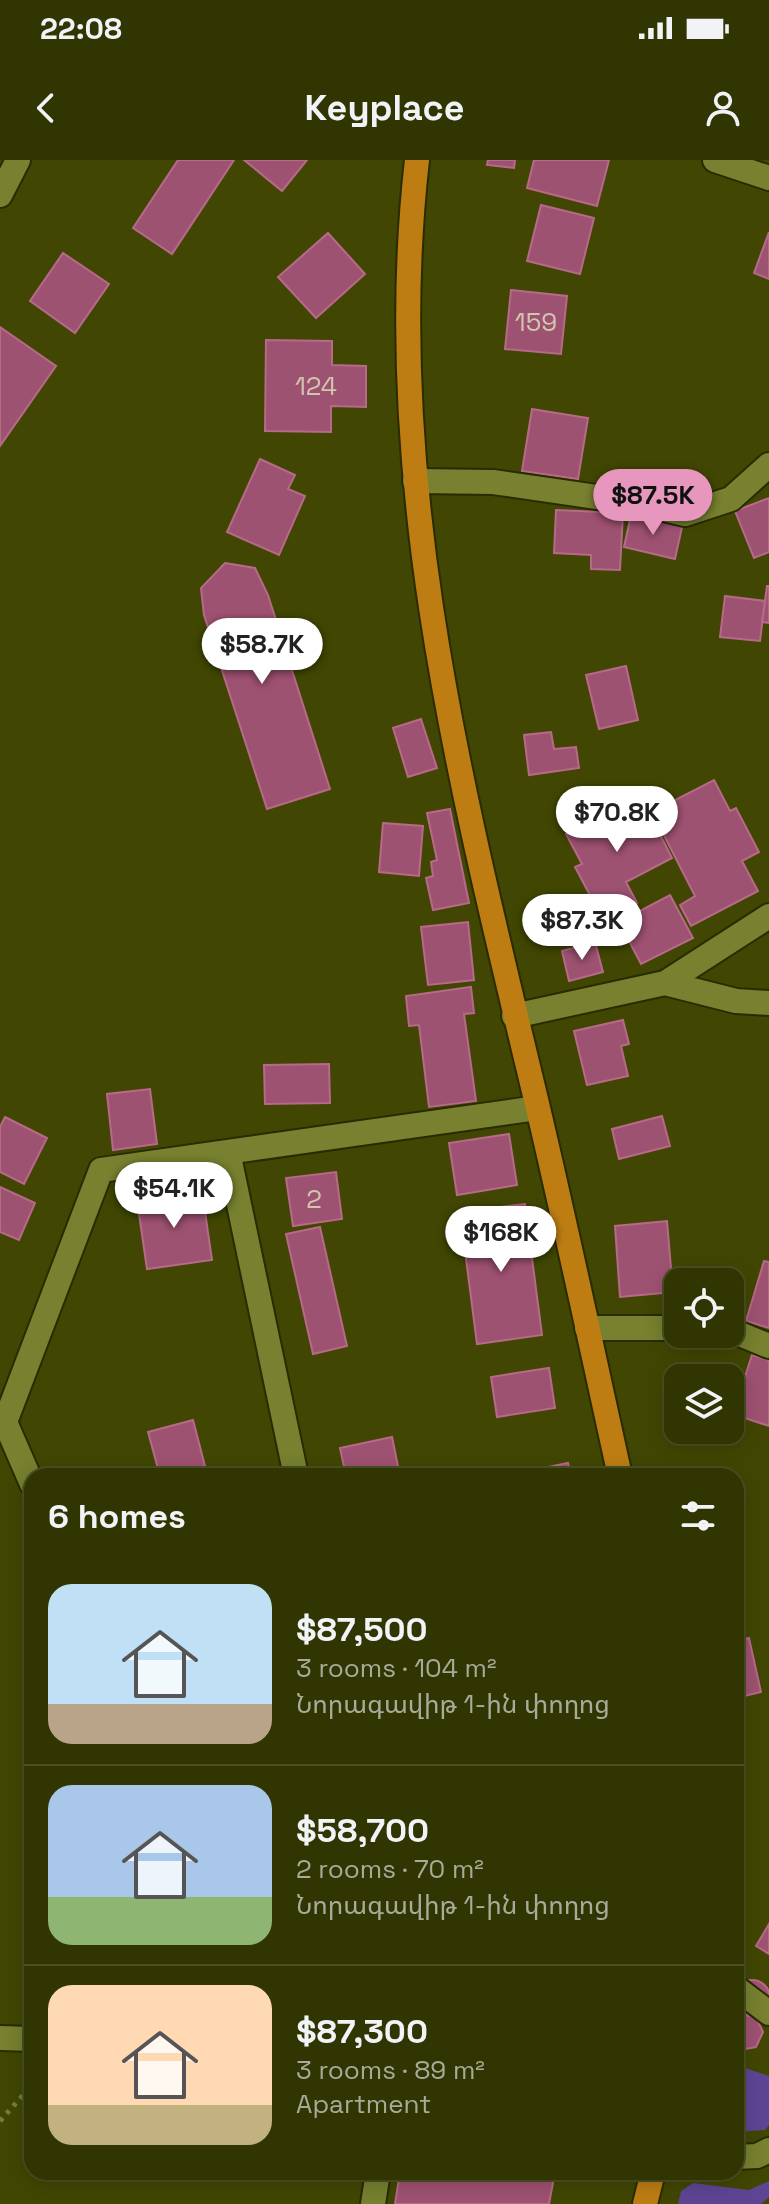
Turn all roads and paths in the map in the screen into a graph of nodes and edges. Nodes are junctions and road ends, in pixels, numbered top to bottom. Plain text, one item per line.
1 (417, 160) edge
2 (715, 160) edge
3 (10, 163) edge
4 (769, 178) edge
5 (0, 195) edge
6 (769, 465) edge
7 (415, 481) junction
8 (769, 916) edge
9 (665, 983) junction
10 (769, 1003) edge
11 (514, 1016) junction
12 (537, 1108) junction
13 (228, 1152) junction
14 (587, 1328) junction
15 (664, 1328) edge
16 (744, 1336) edge
17 (769, 1346) edge
18 (2, 1426) edge
19 (294, 1468) edge
20 (618, 1468) edge
21 (24, 1469) edge
22 (744, 1994) edge
23 (769, 2013) edge
24 (0, 2038) edge
25 (24, 2039) edge
26 (24, 2094) edge
27 (0, 2121) edge
28 (769, 2150) edge
29 (744, 2157) edge
30 (377, 2180) edge
31 (651, 2180) edge
32 (373, 2204) edge
33 (645, 2204) edge

1 - 7 main road
2 - 4 street
3 - 5 street
6 - 7 street
7 - 11 main road
8 - 9 street
9 - 10 street
9 - 11 street
11 - 12 main road
12 - 13 street
12 - 14 main road
13 - 18 street
13 - 19 street
14 - 15 street
14 - 20 main road
16 - 17 street
18 - 21 street
22 - 23 street
24 - 25 street
26 - 27 path
28 - 29 street
30 - 32 street
31 - 33 main road

